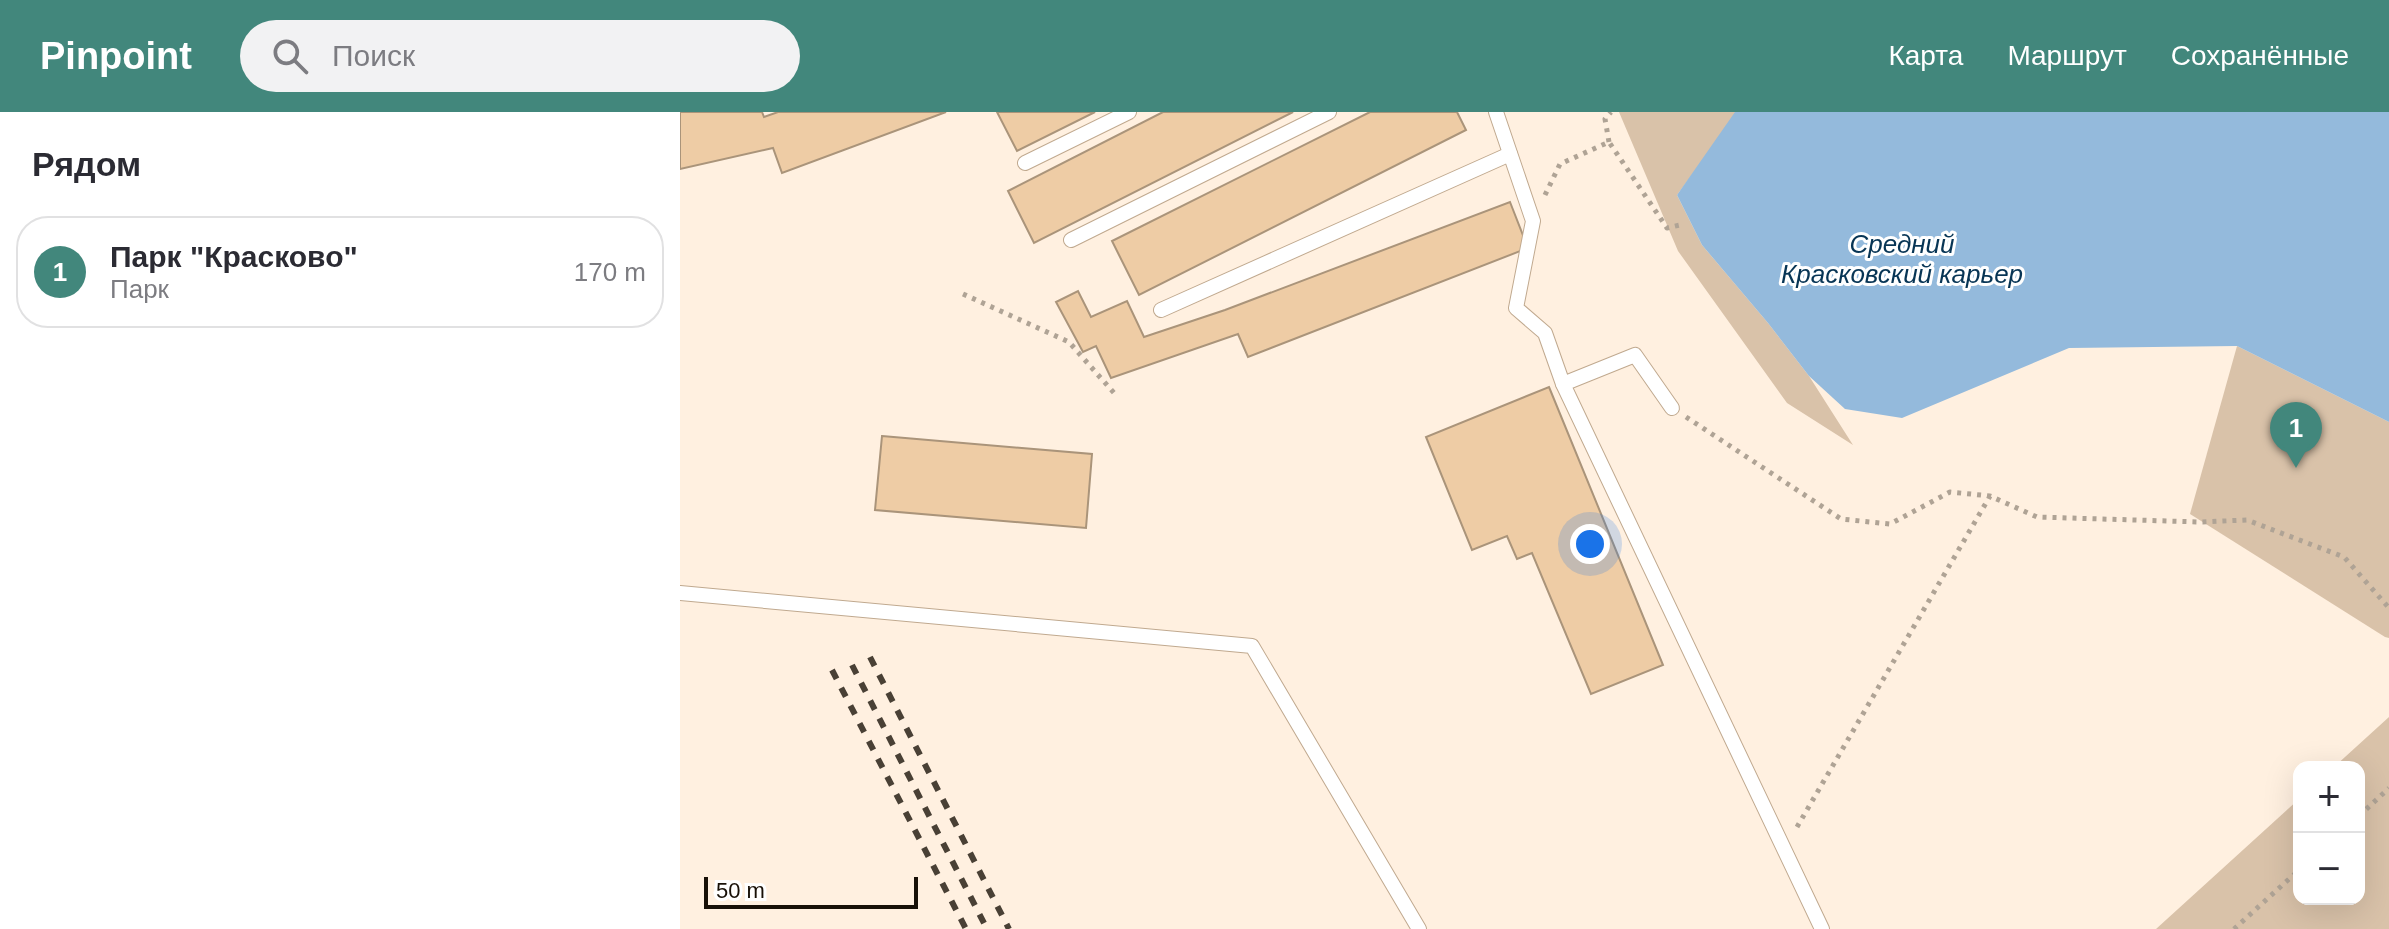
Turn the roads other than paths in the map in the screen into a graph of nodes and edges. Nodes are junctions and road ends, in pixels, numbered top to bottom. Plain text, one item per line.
1 (1129, 112) edge
2 (1329, 112) edge
3 (1496, 112) edge
4 (1510, 154) junction
5 (1025, 163) dead end
6 (1071, 240) dead end
7 (1161, 310) dead end
8 (1563, 384) junction
9 (1672, 408) road end
10 (680, 593) edge
11 (1419, 929) edge
12 (1822, 929) edge

1 - 5 lane
2 - 6 lane
3 - 4 lane
4 - 7 lane
4 - 8 lane
8 - 9 lane
8 - 12 lane
10 - 11 lane

